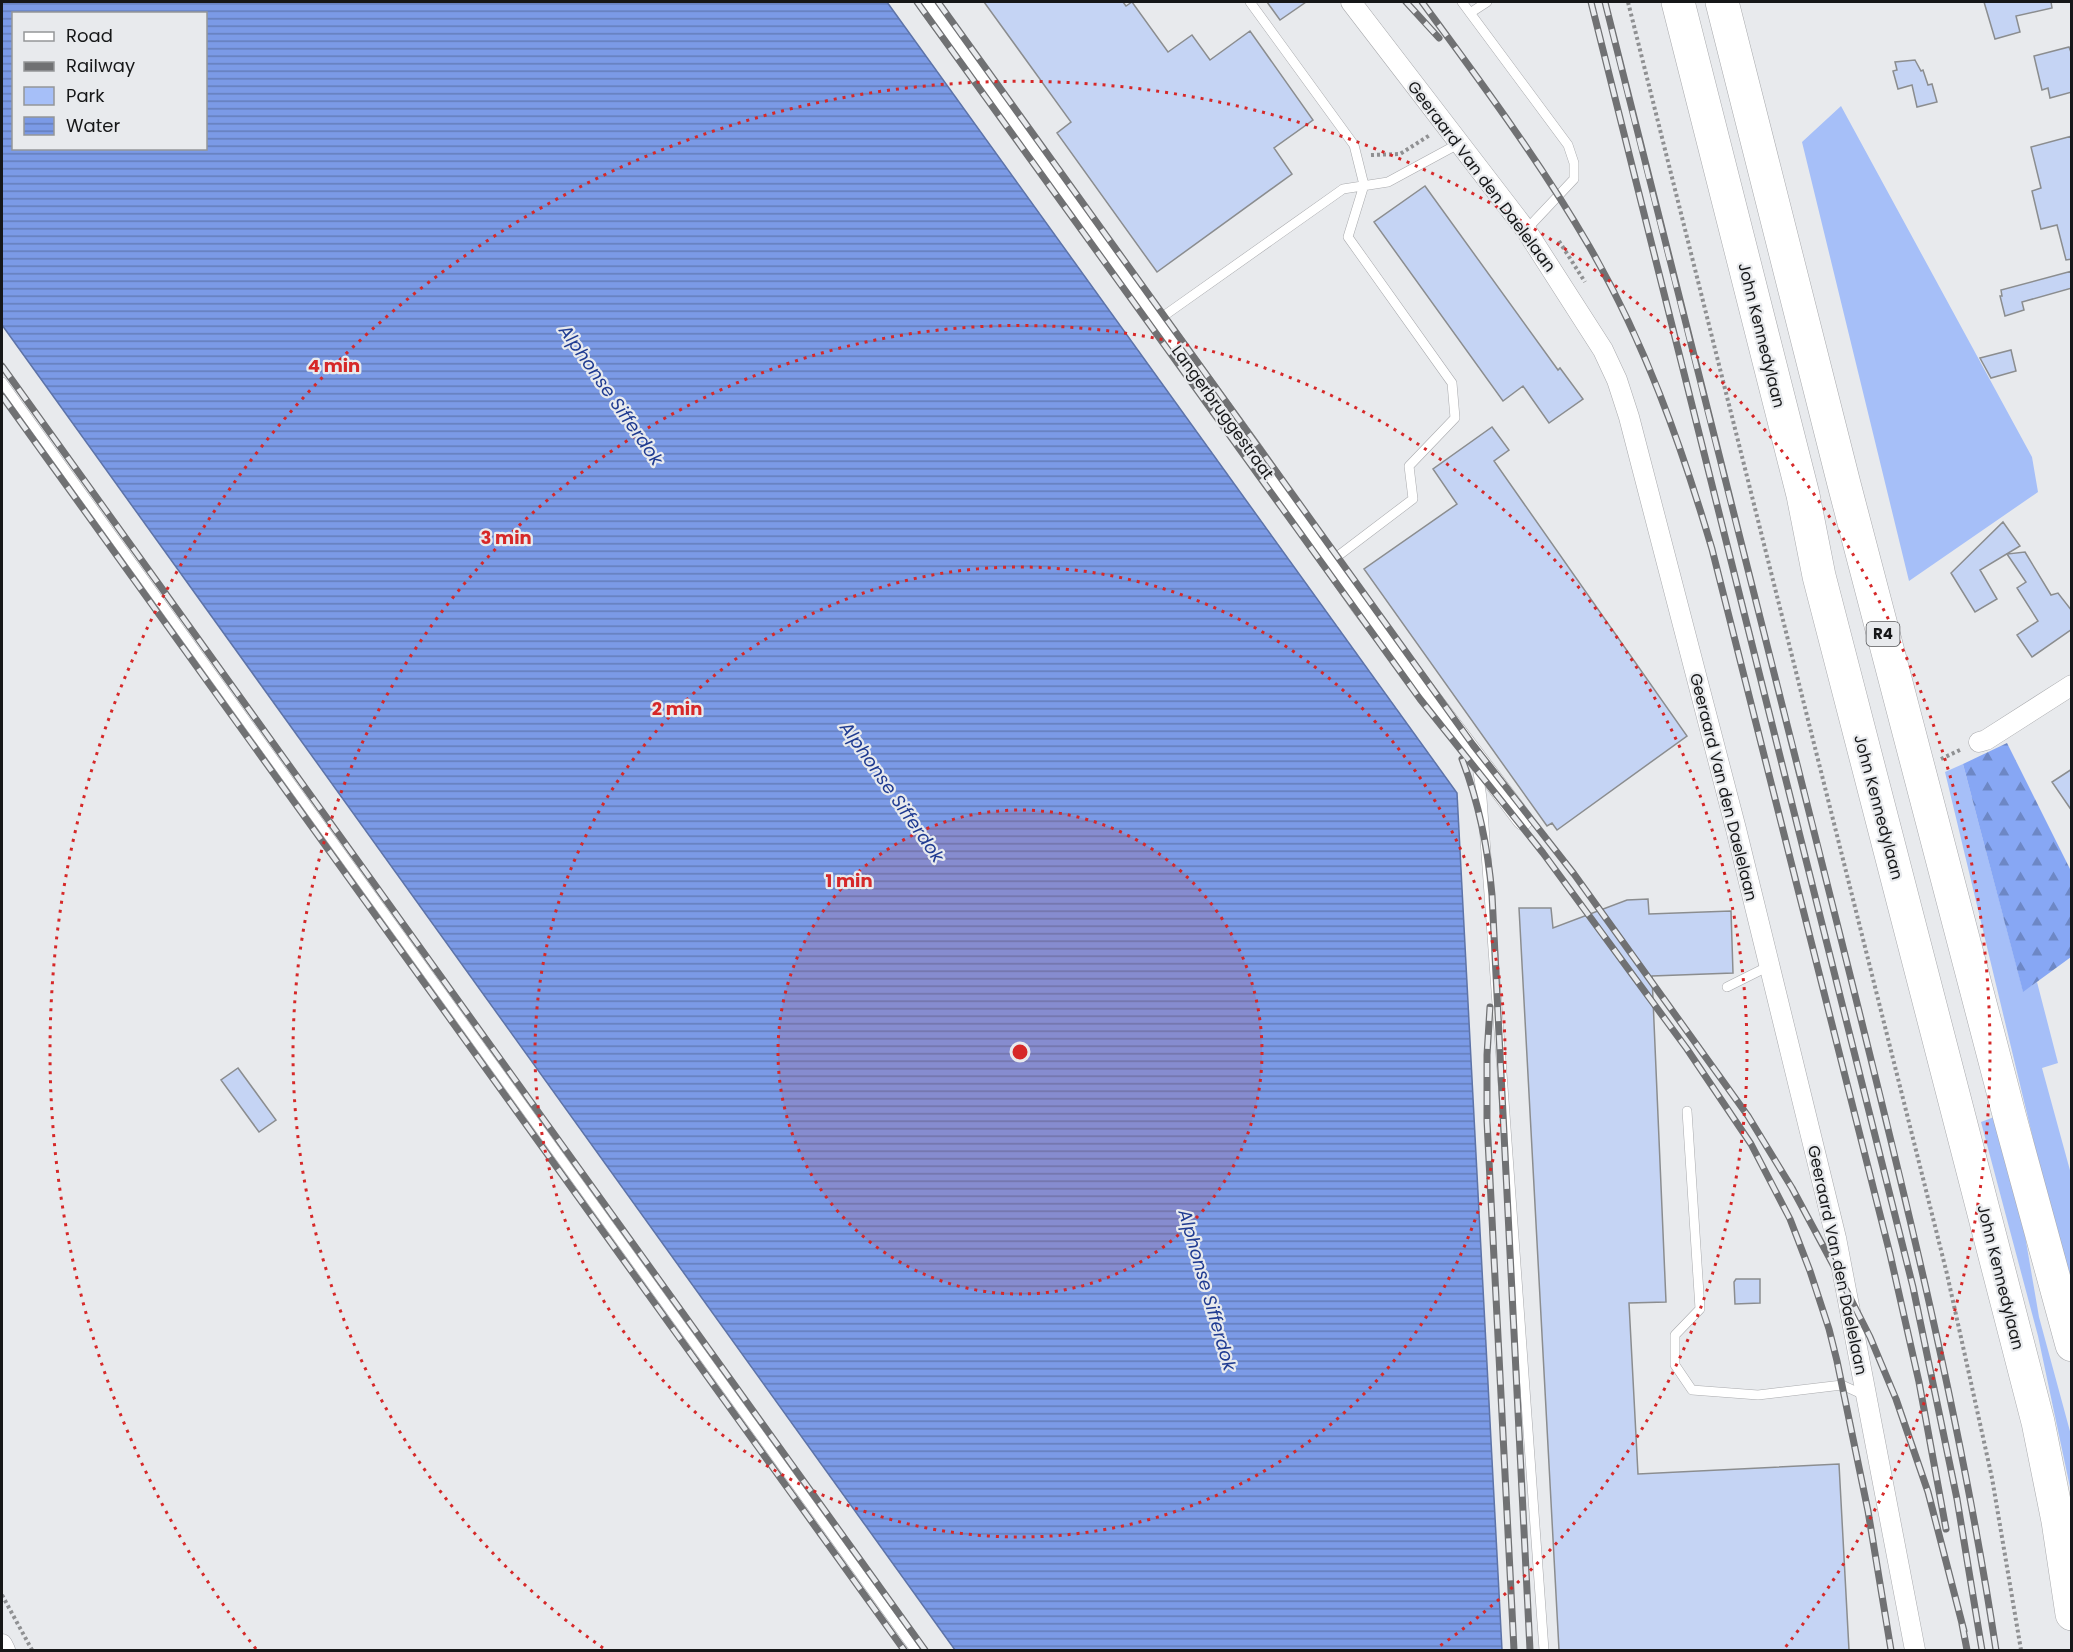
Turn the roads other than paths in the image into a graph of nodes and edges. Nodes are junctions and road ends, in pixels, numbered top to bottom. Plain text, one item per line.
1 (926, 2) edge
2 (1250, 2) edge
3 (1351, 2) edge
4 (1462, 2) edge
5 (1487, 2) edge
6 (1678, 2) edge
7 (1722, 2) edge
8 (1470, 13) junction
9 (1460, 143) junction
10 (1364, 185) junction
11 (1526, 230) junction
12 (1158, 320) junction
13 (2, 382) edge
14 (1330, 562) junction
15 (2072, 685) edge
16 (1979, 742) road end
17 (1476, 758) junction
18 (1523, 820) dead end
19 (1769, 966) junction
20 (1727, 987) dead end
21 (1687, 1111) dead end
22 (2072, 1346) edge
23 (1866, 1396) junction
24 (2072, 1614) edge
25 (2, 1644) edge
26 (5, 1650) edge
27 (915, 1650) edge
28 (1544, 1650) edge
29 (1915, 1650) edge

1 - 12 street, Langerbruggestraat
2 - 10 lane
3 - 9 street, Geeraard Van den Daelelaan
4 - 8 lane
5 - 8 lane
6 - 24 highway, John Kennedylaan
7 - 22 highway, R4
8 - 11 lane
9 - 10 lane
9 - 11 street, Geeraard Van den Daelelaan
10 - 12 lane
10 - 14 lane
11 - 19 street, Geeraard Van den Daelelaan
12 - 14 street, Langerbruggestraat
13 - 27 lane
14 - 17 street, Langerbruggestraat
15 - 16 street
17 - 18 street, Langerbruggestraat
17 - 28 lane
19 - 20 lane
19 - 23 street, Geeraard Van den Daelelaan
21 - 23 lane
23 - 29 street, Geeraard Van den Daelelaan
25 - 26 street

